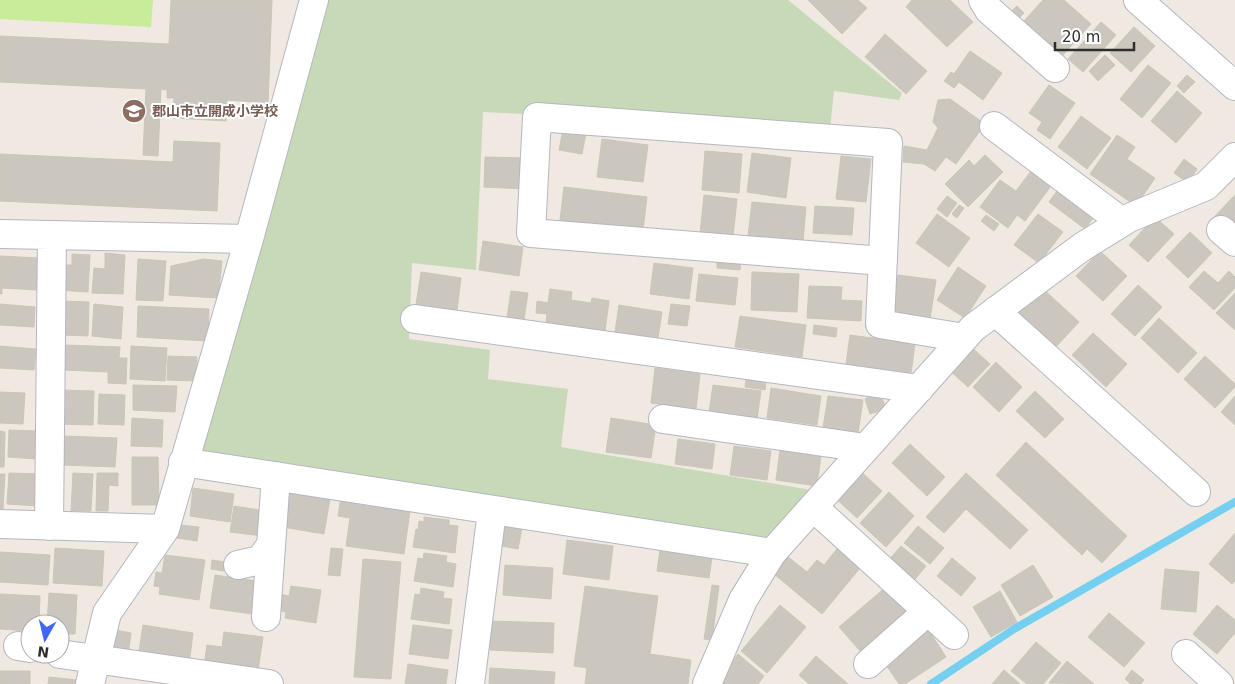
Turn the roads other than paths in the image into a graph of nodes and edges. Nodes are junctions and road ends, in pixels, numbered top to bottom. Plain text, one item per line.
1 (314, 0) edge
2 (983, 0) edge
3 (1138, 0) edge
4 (1055, 68) dead end
5 (1235, 86) edge
6 (994, 126) dead end
7 (1235, 158) edge
8 (1122, 222) junction
9 (0, 234) edge
10 (52, 235) junction
11 (249, 240) junction
12 (883, 261) junction
13 (995, 311) junction
14 (415, 319) dead end
15 (964, 338) junction
16 (919, 388) junction
17 (663, 418) dead end
18 (866, 448) junction
19 (183, 462) junction
20 (276, 476) junction
21 (1196, 492) dead end
22 (813, 507) junction
23 (492, 511) junction
24 (0, 524) edge
25 (49, 526) junction
26 (165, 529) junction
27 (271, 546) junction
28 (772, 552) junction
29 (238, 565) dead end
30 (928, 611) junction
31 (266, 617) dead end
32 (954, 635) dead end
33 (1186, 654) dead end
34 (70, 659) edge
35 (868, 664) dead end
36 (93, 672) edge
37 (268, 684) edge
38 (470, 684) edge
39 (706, 684) edge
40 (1219, 684) edge

1 - 11 street
2 - 4 street
3 - 5 street
6 - 8 street
7 - 8 street
8 - 13 street
9 - 10 street
10 - 11 street
10 - 25 street
11 - 19 street
12 - 12 street
12 - 15 street
13 - 15 street
13 - 21 street
14 - 16 street
15 - 16 street
16 - 18 street
17 - 18 street
18 - 22 street
19 - 20 street
19 - 26 street
20 - 23 street
20 - 27 street
22 - 28 street
22 - 30 street
23 - 28 street
23 - 38 street
24 - 25 street
25 - 26 street
26 - 36 street
27 - 29 street
27 - 31 street
28 - 39 street
30 - 32 street
30 - 35 street
33 - 40 street
34 - 36 street
36 - 37 street

